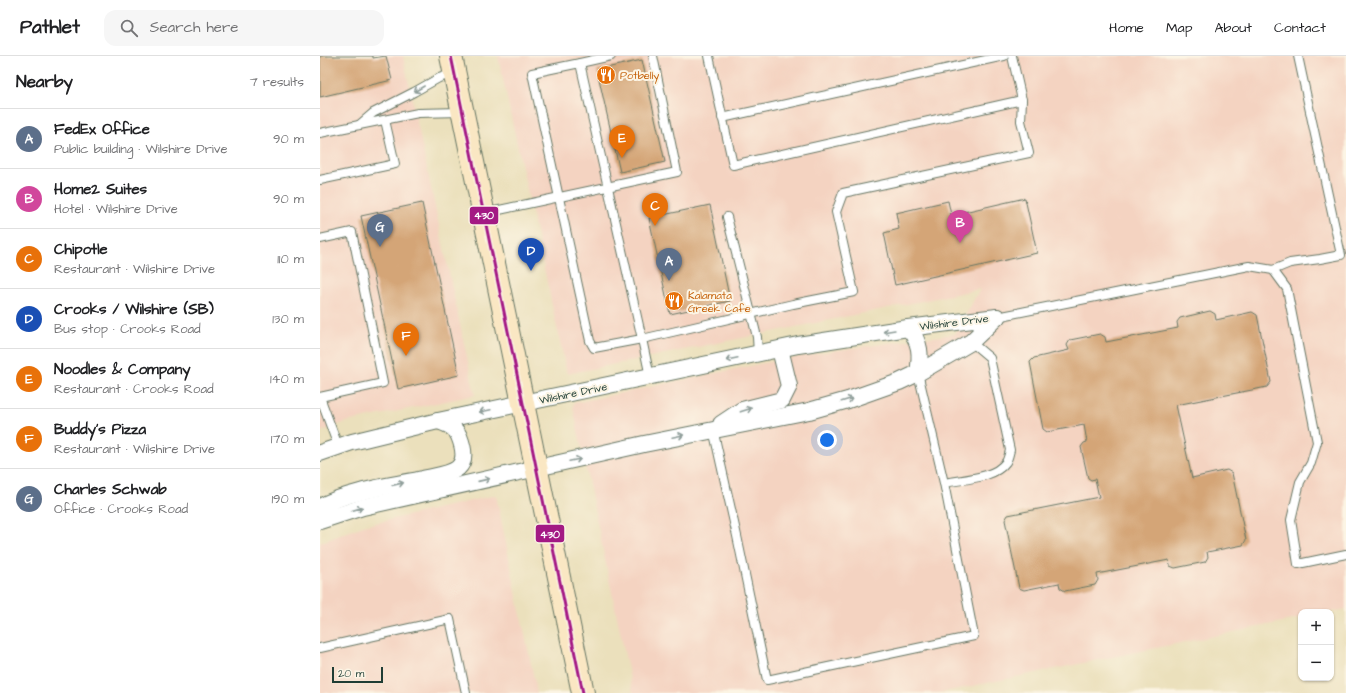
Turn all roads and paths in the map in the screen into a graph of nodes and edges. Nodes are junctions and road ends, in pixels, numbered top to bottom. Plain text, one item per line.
1 (611, 56) edge
2 (653, 56) edge
3 (709, 56) edge
4 (1004, 56) edge
5 (1012, 56) edge
6 (1298, 56) edge
7 (580, 63) junction
8 (453, 64) edge
9 (1022, 100) junction
10 (463, 112) junction
11 (722, 118) junction
12 (385, 120) junction
13 (359, 125) junction
14 (320, 133) edge
15 (320, 180) edge
16 (608, 188) junction
17 (559, 198) junction
18 (484, 213) junction
19 (728, 217) dead end
20 (320, 239) edge
21 (1273, 270) junction
22 (750, 315) junction
23 (998, 317) junction
24 (908, 328) junction
25 (642, 339) junction
26 (970, 342) junction
27 (780, 349) junction
28 (758, 354) junction
29 (918, 373) junction
30 (650, 377) junction
31 (320, 397) edge
32 (523, 403) junction
33 (438, 421) junction
34 (713, 429) junction
35 (338, 446) junction
36 (320, 453) edge
37 (537, 468) junction
38 (944, 483) junction
39 (320, 507) edge
40 (320, 521) edge
41 (1346, 554) edge
42 (320, 648) edge
43 (466, 693) edge
44 (583, 693) edge

1 - 7 lane
2 - 16 lane
3 - 11 lane
4 - 11 lane
5 - 9 lane
6 - 21 lane
7 - 16 lane
7 - 17 lane
8 - 10 main road
8 -> 13 lane
9 - 11 lane
9 - 22 lane
10 - 12 lane
10 - 18 main road
12 - 13 lane
12 - 15 lane
13 - 14 lane
16 - 17 lane
16 - 25 lane
17 - 18 lane
17 - 25 lane
18 - 32 main road
19 - 22 lane
20 - 31 lane
21 - 23 lane
21 - 41 lane
22 - 25 lane
22 - 28 lane
23 - 24 street, Wilshire Drive
23 - 26 street, Wilshire Drive
24 -> 27 street, Wilshire Drive
24 - 29 street, Wilshire Drive
25 - 30 lane
26 - 29 street, Wilshire Drive
26 - 38 lane
27 - 28 street, Wilshire Drive
34 -> 27 street, Wilshire Drive
28 -> 30 street, Wilshire Drive
34 -> 29 street, Wilshire Drive
29 - 38 lane
30 - 32 street, Wilshire Drive
31 - 35 lane
32 -> 33 street, Wilshire Drive
32 - 37 main road
33 - 35 street, Wilshire Drive
39 -> 33 street
37 -> 34 street, Wilshire Drive
34 - 38 lane
35 - 36 street, Wilshire Drive
40 -> 37 street, Wilshire Drive
37 - 44 main road
42 - 43 lane

